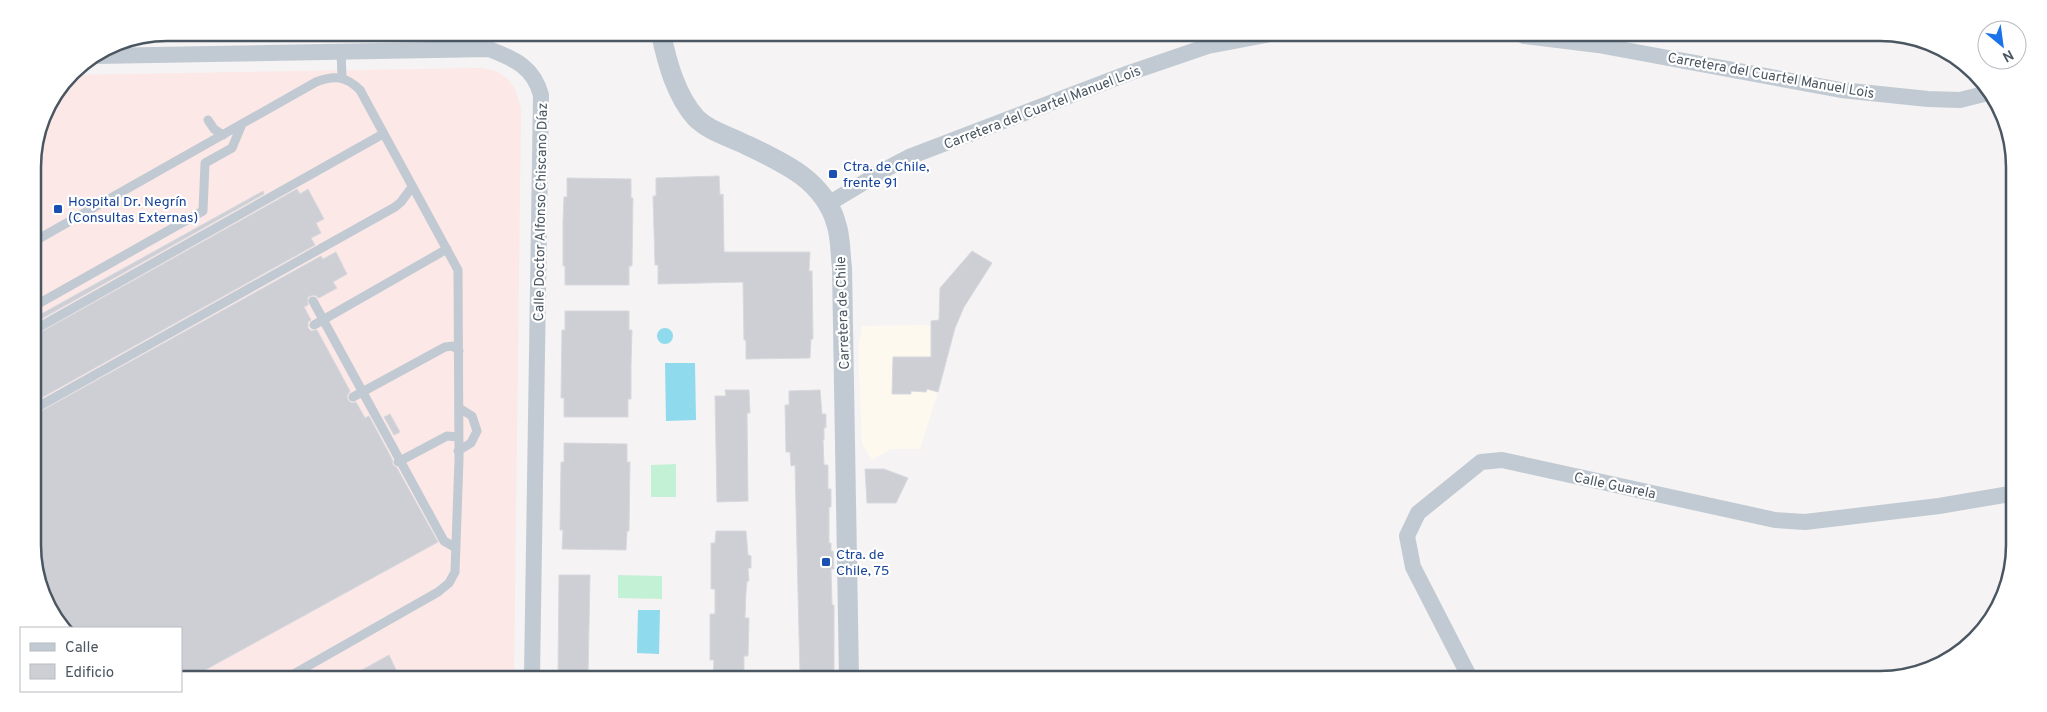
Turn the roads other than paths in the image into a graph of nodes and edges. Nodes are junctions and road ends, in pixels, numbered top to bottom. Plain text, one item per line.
1 (1235, 41) edge
2 (1567, 41) edge
3 (663, 42) edge
4 (341, 52) junction
5 (108, 56) edge
6 (342, 77) junction
7 (1983, 94) edge
8 (208, 120) dead end
9 (242, 124) junction
10 (223, 134) junction
11 (383, 134) junction
12 (412, 187) junction
13 (828, 204) junction
14 (42, 237) edge
15 (447, 249) junction
16 (42, 302) edge
17 (313, 302) dead end
18 (314, 325) dead end
19 (42, 326) edge
20 (459, 351) junction
21 (353, 397) dead end
22 (41, 405) edge
23 (459, 408) junction
24 (458, 436) junction
25 (458, 451) junction
26 (398, 462) dead end
27 (2006, 495) edge
28 (456, 548) junction
29 (1466, 670) edge
30 (299, 671) edge
31 (532, 671) edge
32 (849, 671) edge

1 - 13 street, Carretera del Cuartel Manuel Lois
2 - 7 street, Carretera del Cuartel Manuel Lois
3 - 13 street, Carretera de Chile
4 - 5 street, Calle Doctor Alfonso Chiscano Díaz
4 - 6 lane
4 - 31 street, Calle Doctor Alfonso Chiscano Díaz
6 - 9 lane
6 - 11 lane
8 - 10 lane
9 - 10 lane
9 - 16 lane
10 - 14 lane
11 - 12 lane
11 - 19 lane
12 - 15 lane
12 - 22 lane
13 - 32 street, Carretera de Chile
15 - 18 lane
15 - 20 lane
17 - 28 lane
20 - 21 lane
20 - 23 lane
23 - 24 lane
23 - 25 lane
24 - 25 lane
24 - 26 lane
25 - 28 lane
27 - 29 street, Calle Guarela
28 - 30 lane

